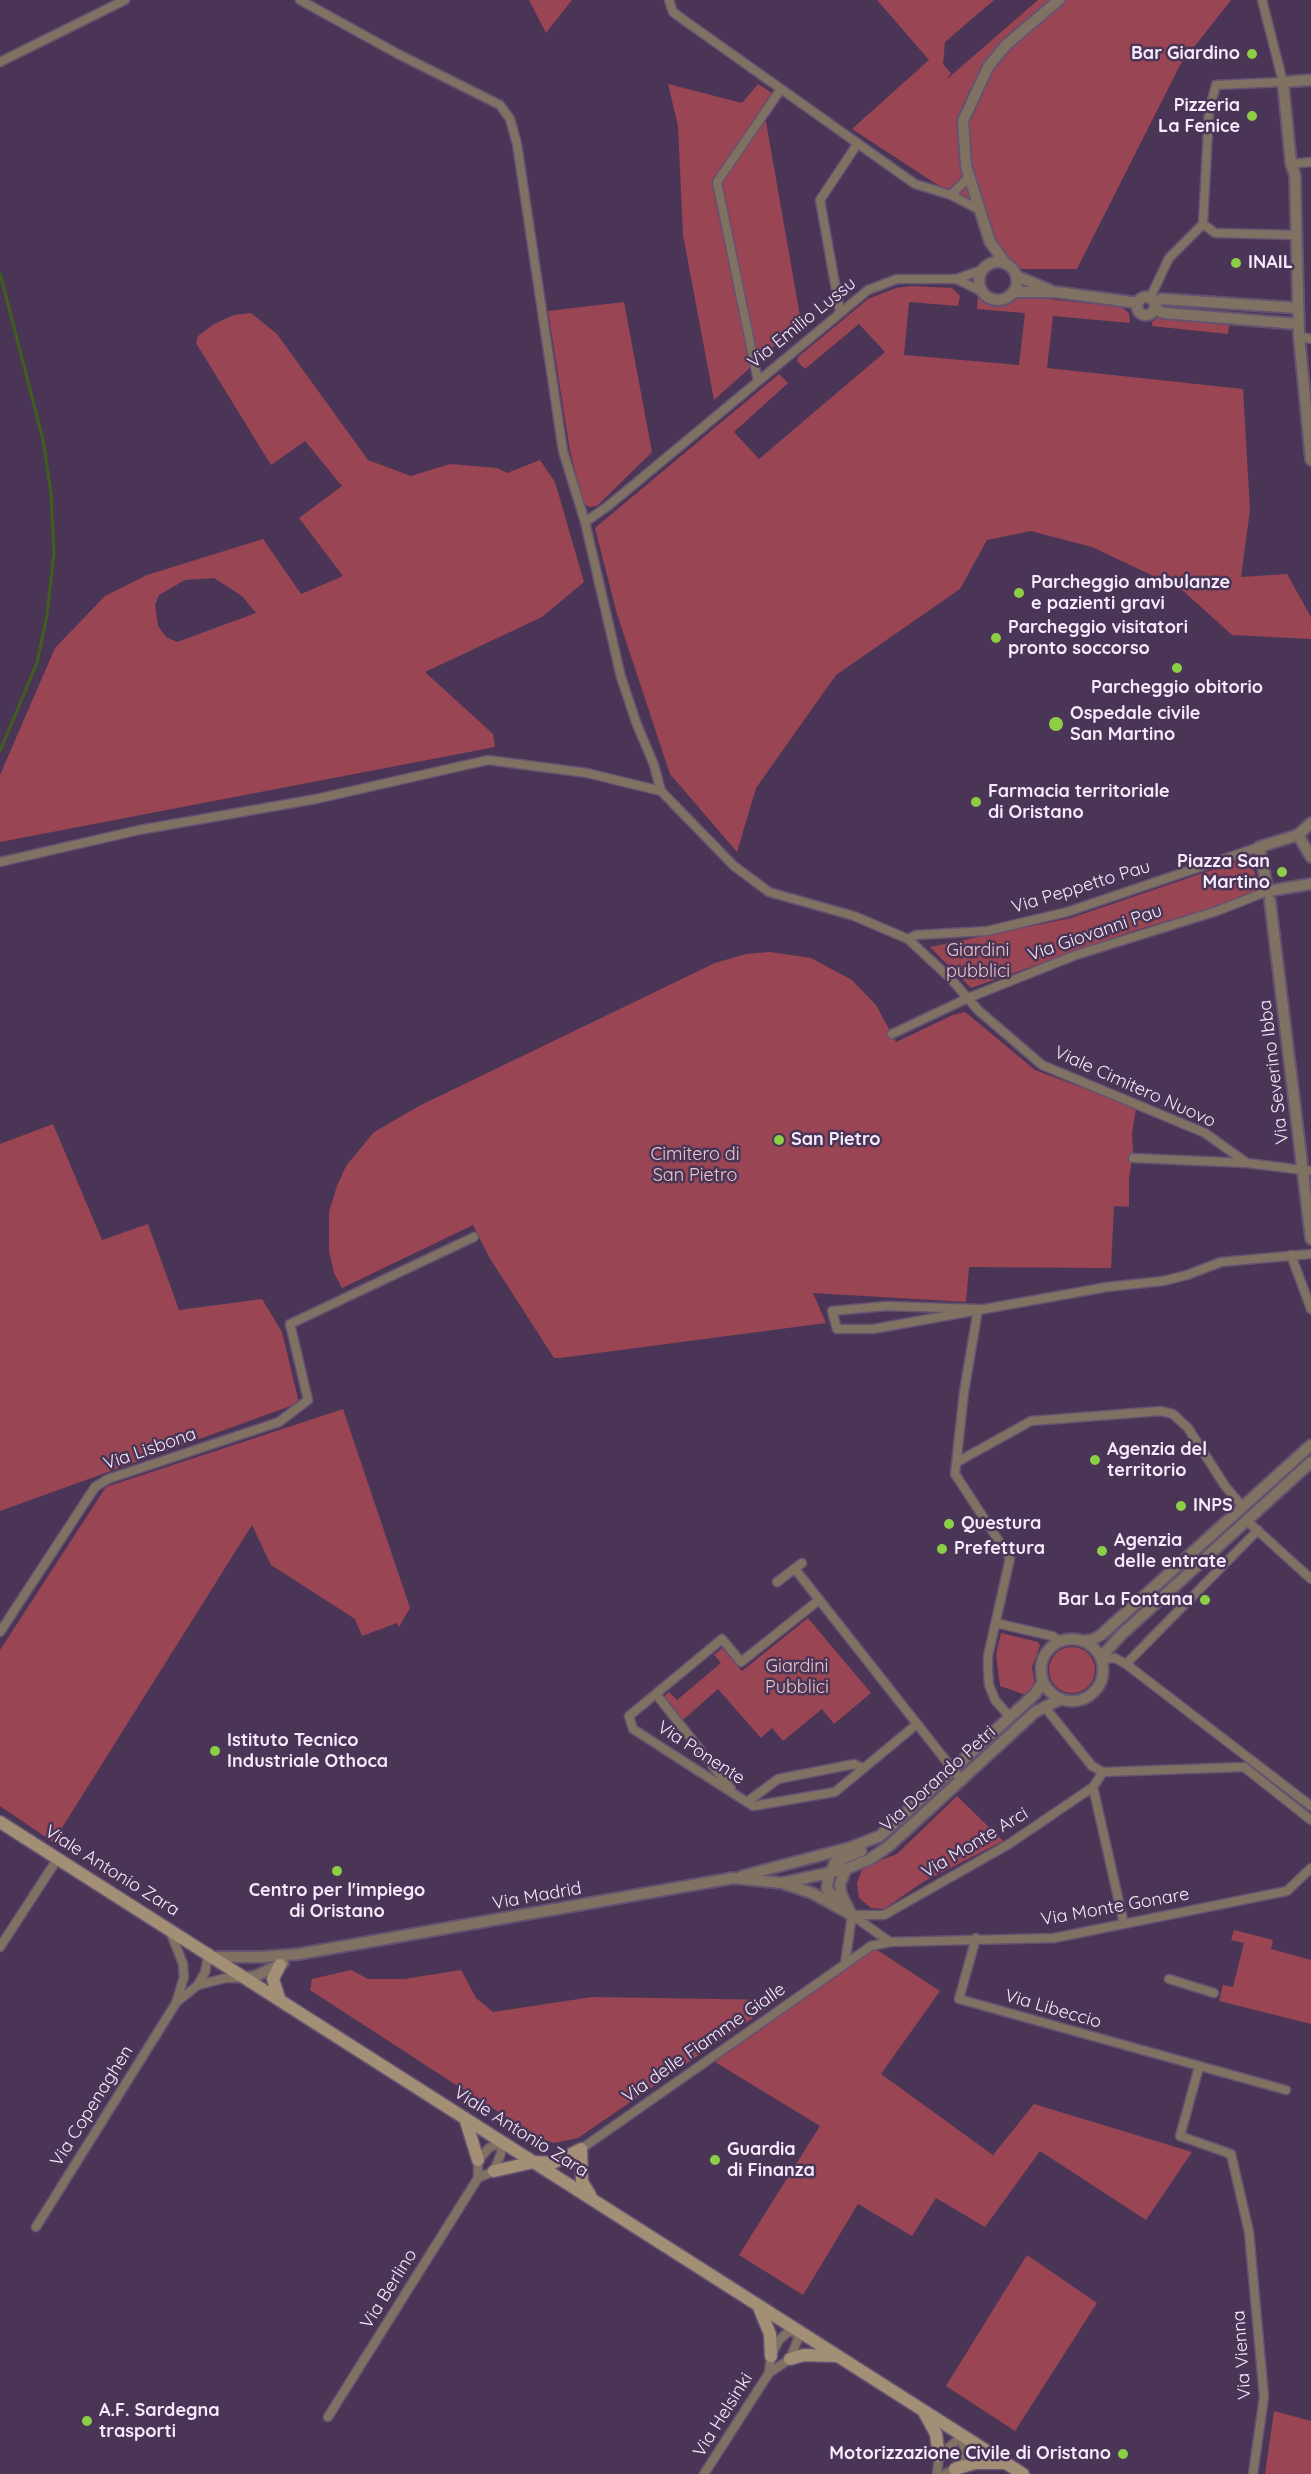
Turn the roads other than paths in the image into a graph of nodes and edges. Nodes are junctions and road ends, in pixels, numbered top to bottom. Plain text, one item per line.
1 (125, 0) edge
2 (300, 0) edge
3 (669, 0) edge
4 (1059, 0) edge
5 (1262, 0) edge
6 (0, 62) edge
7 (1311, 80) edge
8 (1283, 82) junction
9 (781, 89) junction
10 (858, 143) junction
11 (1311, 162) edge
12 (1291, 164) junction
13 (970, 177) junction
14 (951, 195) junction
15 (980, 210) junction
16 (1203, 224) junction
17 (1297, 235) junction
18 (990, 242) junction
19 (1006, 264) junction
20 (984, 268) junction
21 (1016, 276) junction
22 (956, 279) junction
23 (981, 291) junction
24 (1013, 292) junction
25 (1056, 292) junction
26 (1137, 303) junction
27 (1153, 303) junction
28 (1298, 308) junction
29 (840, 312) junction
30 (1299, 330) junction
31 (1311, 339) edge
32 (758, 381) junction
33 (1311, 460) edge
34 (585, 522) junction
35 (661, 791) junction
36 (1311, 823) edge
37 (1298, 835) junction
38 (1259, 847) junction
39 (1311, 857) edge
40 (0, 862) edge
41 (1311, 884) edge
42 (1269, 896) junction
43 (908, 939) junction
44 (968, 998) junction
45 (892, 1034) dead end
46 (1133, 1158) dead end
47 (1247, 1163) junction
48 (1307, 1171) edge
49 (474, 1237) dead end
50 (1311, 1239) edge
51 (1311, 1254) edge
52 (1291, 1255) junction
53 (978, 1309) junction
54 (1311, 1309) edge
55 (1311, 1445) edge
56 (957, 1462) junction
57 (1311, 1462) edge
58 (1243, 1507) junction
59 (1246, 1520) junction
60 (1258, 1530) junction
61 (1311, 1579) edge
62 (777, 1582) dead end
63 (819, 1600) junction
64 (996, 1623) junction
65 (0, 1632) edge
66 (1060, 1641) junction
67 (1083, 1641) junction
68 (1101, 1658) junction
69 (1126, 1664) junction
70 (1043, 1682) junction
71 (656, 1694) junction
72 (1061, 1699) junction
73 (1044, 1706) junction
74 (1010, 1717) junction
75 (917, 1724) junction
76 (1244, 1756) junction
77 (1244, 1767) junction
78 (862, 1768) junction
79 (953, 1770) junction
80 (1103, 1772) junction
81 (962, 1781) junction
82 (1093, 1787) junction
83 (735, 1794) junction
84 (747, 1802) junction
85 (1311, 1806) edge
86 (1311, 1820) edge
87 (0, 1822) edge
88 (880, 1836) junction
89 (58, 1858) junction
90 (1311, 1868) edge
91 (768, 1869) junction
92 (846, 1869) junction
93 (831, 1872) junction
94 (733, 1878) junction
95 (782, 1883) junction
96 (852, 1915) junction
97 (1124, 1924) junction
98 (168, 1928) junction
99 (976, 1938) junction
100 (890, 1942) junction
101 (0, 1947) edge
102 (299, 1954) junction
103 (211, 1955) junction
104 (845, 1964) junction
105 (280, 1965) junction
106 (244, 1978) junction
107 (1169, 1979) dead end
108 (198, 1985) junction
109 (1214, 1993) dead end
110 (279, 1998) junction
111 (176, 2003) junction
112 (1199, 2067) junction
113 (1286, 2090) dead end
114 (465, 2118) junction
115 (502, 2141) junction
116 (581, 2149) junction
117 (478, 2160) junction
118 (534, 2162) junction
119 (494, 2171) junction
120 (478, 2178) junction
121 (592, 2199) junction
122 (36, 2227) dead end
123 (758, 2306) junction
124 (796, 2330) junction
125 (771, 2356) junction
126 (837, 2356) junction
127 (790, 2359) junction
128 (768, 2373) junction
129 (923, 2411) junction
130 (328, 2417) dead end
131 (962, 2436) junction
132 (939, 2456) junction
133 (1006, 2463) junction
134 (950, 2472) edge
135 (704, 2474) edge
136 (937, 2474) edge
137 (1023, 2474) edge
138 (1253, 2474) edge

1 - 6 street
2 - 34 street
3 - 9 street
4 - 13 street
5 - 8 street
7 - 8 street
8 - 12 street
8 - 16 street
9 - 10 street
9 - 32 street
10 - 14 street
10 - 29 street
11 - 12 street
12 - 17 street
13 - 14 street
13 - 15 street
14 - 15 street
15 - 18 street
16 - 17 street
16 - 27 street
17 - 28 street
18 - 19 street
18 - 20 street
19 - 20 street
19 - 21 street
20 - 22 street, Via Emilio Lussu
20 - 23 street
21 - 24 street
21 - 25 street
22 - 23 street, Via Emilio Lussu
22 - 29 street, Via Emilio Lussu
23 - 24 street
24 - 25 street
25 - 26 street
26 - 27 street
26 - 27 street
27 - 28 street
27 - 30 street
28 - 30 street
29 - 32 street, Via Emilio Lussu
30 - 31 street
30 - 33 street
32 - 34 street, Via Emilio Lussu
34 - 35 street
35 - 40 street
35 - 43 street
36 - 37 street
37 - 38 street
37 - 39 street
38 - 42 street
38 - 43 street, Via Peppetto Pau
41 - 42 street
42 - 44 street, Via Giovanni Pau
42 - 48 street, Via Severino Ibba
43 - 44 street, Viale Cimitero Nuovo
44 - 45 street
44 - 47 street, Viale Cimitero Nuovo
46 - 47 street, Viale Cimitero Nuovo
47 - 48 street, Viale Cimitero Nuovo
48 - 50 street, Via Severino Ibba
49 - 65 street, Via Lisbona
51 - 52 street
52 - 53 street
52 - 54 street
53 - 53 street
53 - 56 street
55 - 58 street
56 - 58 street
56 - 64 street
57 - 59 street
58 - 67 street
59 - 60 street
59 - 68 street
60 - 61 street
60 - 69 street
62 - 63 street
63 - 71 street, Via Ponente
63 - 75 street
64 - 66 street
64 - 74 street
66 - 67 street
66 - 70 street
67 - 68 street
68 - 69 street
68 - 72 street
69 - 76 street
70 - 72 street
70 - 74 street, Via Dorando Petri
71 - 83 street
71 - 83 street, Via Ponente
72 - 73 street, Via Dorando Petri
73 - 80 street
73 - 81 street, Via Dorando Petri
74 - 79 street, Via Dorando Petri
75 - 78 street, Via Ponente
75 - 79 street
76 - 77 street
76 - 85 street
77 - 80 street
77 - 86 street
78 - 84 street
78 - 84 street, Via Ponente
79 - 81 street
79 - 88 street, Via Dorando Petri
80 - 82 street, Via Monte Arci
81 - 92 street, Via Dorando Petri
82 - 96 street, Via Monte Arci
82 - 97 street
83 - 84 street, Via Ponente
87 - 89 main road, Viale Antonio Zara
88 - 91 street, Via Dorando Petri
88 - 93 street, Via Dorando Petri
89 - 98 main road, Viale Antonio Zara
89 - 101 street
90 - 97 street, Via Monte Gonare
91 - 93 street, Via Dorando Petri
91 - 94 street, Via Dorando Petri
92 - 93 street, Via Dorando Petri
92 - 96 street
93 - 95 street, Via Dorando Petri
93 - 96 street
94 - 95 street, Via Madrid
94 - 102 street, Via Madrid
95 - 96 street
96 - 100 street
96 - 104 street
97 - 99 street, Via Monte Gonare
98 - 103 main road, Viale Antonio Zara
98 - 111 street, Via Copenaghen
99 - 100 street, Via Monte Gonare
99 - 112 street, Via Libeccio
100 - 104 street, Via delle Fiamme Gialle
102 - 103 street, Via Madrid
102 - 105 street, Via Madrid
103 - 106 main road, Viale Antonio Zara
103 - 108 street
104 - 116 street, Via delle Fiamme Gialle
105 - 106 street, Via Madrid
105 - 110 main road
106 - 108 street, Via Copenaghen
106 - 110 main road, Viale Antonio Zara
107 - 109 street
108 - 111 street, Via Copenaghen
110 - 114 main road, Viale Antonio Zara
111 - 122 street, Via Copenaghen
112 - 113 street, Via Libeccio
112 - 138 street, Via Vienna
114 - 115 main road, Viale Antonio Zara
114 - 117 main road
115 - 117 street
115 - 118 main road, Viale Antonio Zara
115 - 119 street
116 - 118 main road
116 - 121 main road
117 - 120 street
118 - 119 main road
118 - 121 main road, Viale Antonio Zara
119 - 120 street
120 - 130 street, Via Berlino
121 - 123 main road, Viale Antonio Zara
123 - 124 main road, Viale Antonio Zara
123 - 125 main road
124 - 125 street, Via Helsinki
124 - 126 main road, Viale Antonio Zara
124 - 127 street
125 - 128 street, Via Helsinki
126 - 127 main road
126 - 129 main road, Viale Antonio Zara
127 - 128 street, Via Helsinki
128 - 135 street, Via Helsinki
129 - 131 main road, Viale Antonio Zara
129 - 132 main road
131 - 132 street
131 - 133 main road, Viale Antonio Zara
131 - 134 street
132 - 136 street
133 - 134 main road
133 - 137 main road, Viale Antonio Zara

